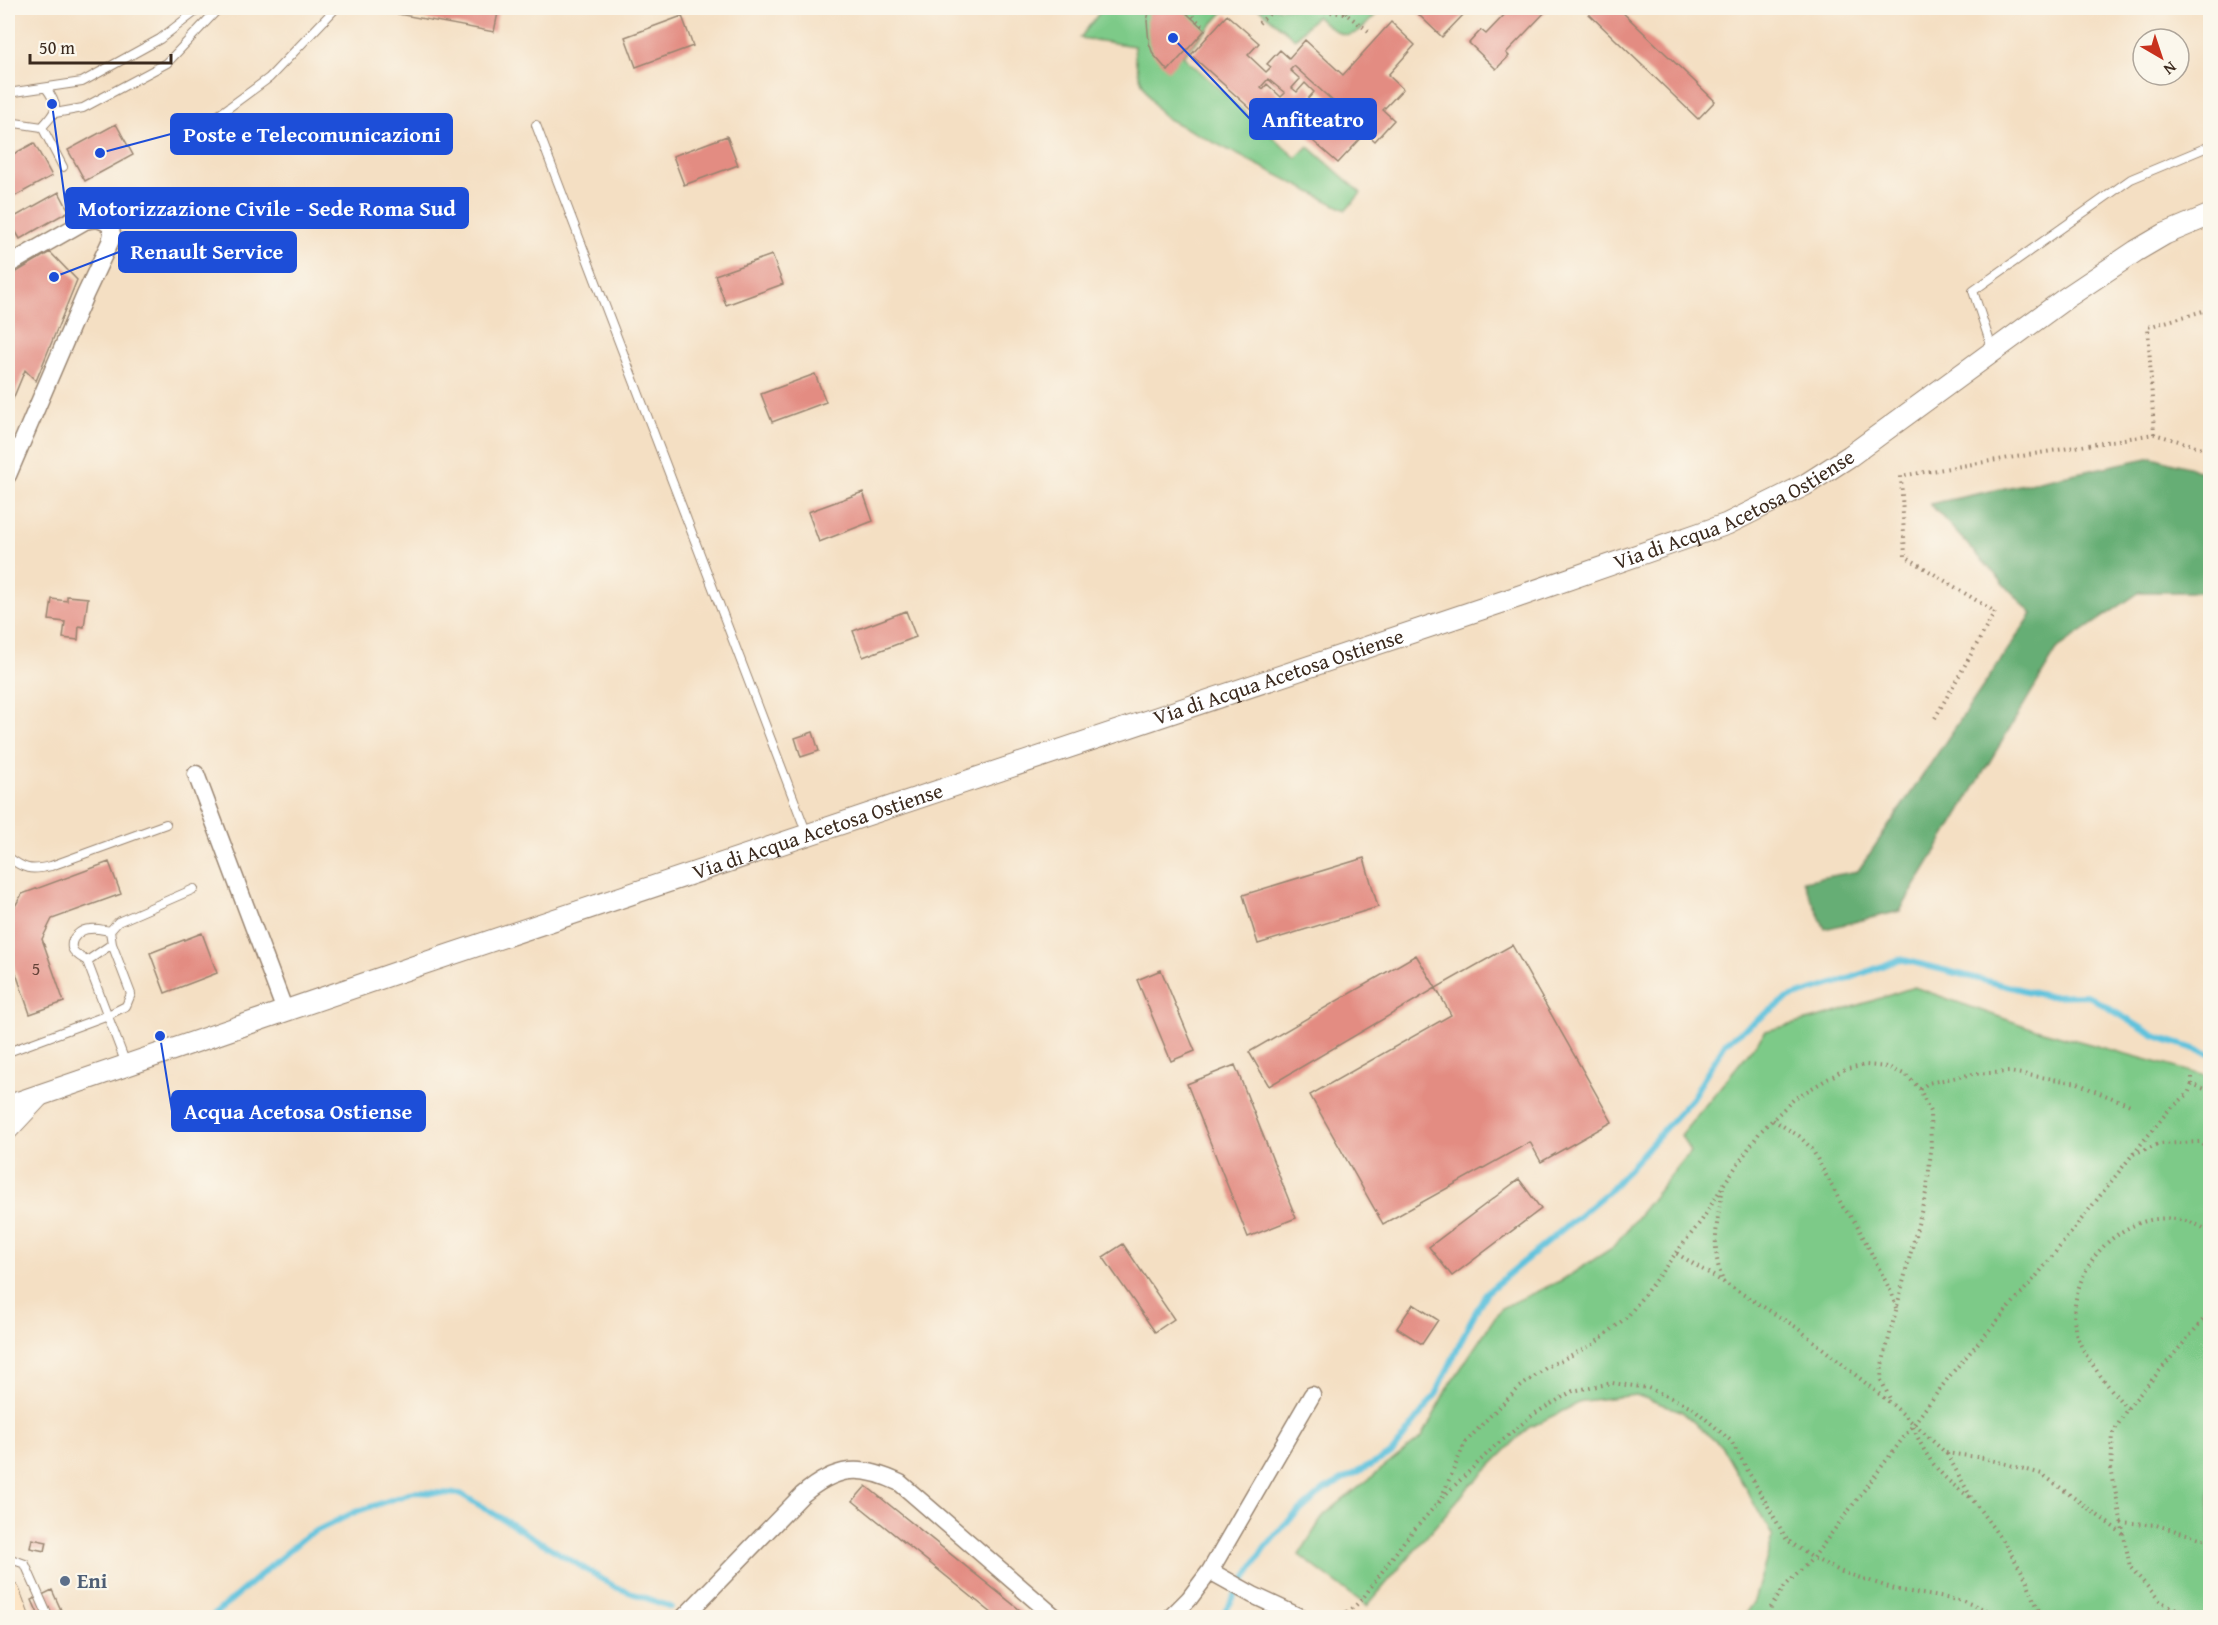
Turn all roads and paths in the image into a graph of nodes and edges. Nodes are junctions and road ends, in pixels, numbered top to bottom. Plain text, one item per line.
1 (200, 8) edge
2 (219, 8) edge
3 (336, 8) edge
4 (1184, 8) edge
5 (1276, 8) edge
6 (1301, 8) edge
7 (1347, 8) edge
8 (1346, 14) junction
9 (1259, 23) dead end
10 (1206, 29) dead end
11 (1371, 33) dead end
12 (46, 88) junction
13 (8, 93) edge
14 (55, 113) junction
15 (8, 122) edge
16 (536, 124) dead end
17 (42, 127) junction
18 (186, 140) dead end
19 (2211, 146) edge
20 (63, 167) dead end
21 (2211, 215) edge
22 (8, 265) edge
23 (2211, 309) edge
24 (1993, 351) junction
25 (2154, 434) junction
26 (2211, 450) edge
27 (8, 475) edge
28 (1935, 718) dead end
29 (196, 774) dead end
30 (166, 824) dead end
31 (807, 834) junction
32 (8, 857) edge
33 (194, 889) dead end
34 (110, 931) junction
35 (112, 944) junction
36 (87, 961) junction
37 (285, 1011) junction
38 (108, 1015) junction
39 (8, 1053) edge
40 (126, 1064) junction
41 (2192, 1077) dead end
42 (2192, 1084) junction
43 (1920, 1089) junction
44 (2211, 1091) edge
45 (41, 1094) junction
46 (8, 1106) edge
47 (2133, 1106) dead end
48 (1773, 1120) junction
49 (8, 1129) edge
50 (2211, 1150) edge
51 (2133, 1154) junction
52 (1724, 1184) junction
53 (2211, 1232) edge
54 (1676, 1254) junction
55 (1724, 1284) junction
56 (1896, 1308) junction
57 (2211, 1312) edge
58 (1312, 1395) dead end
59 (1894, 1406) junction
60 (2127, 1409) junction
61 (1912, 1424) junction
62 (1946, 1453) junction
63 (1972, 1499) junction
64 (1439, 1503) junction
65 (2121, 1522) junction
66 (2124, 1535) junction
67 (2211, 1542) edge
68 (8, 1558) edge
69 (1813, 1558) junction
70 (1210, 1571) junction
71 (8, 1594) edge
72 (17, 1617) edge
73 (49, 1617) edge
74 (683, 1617) edge
75 (1056, 1617) edge
76 (1170, 1617) edge
77 (1302, 1617) edge
78 (1336, 1617) edge
79 (1764, 1617) edge
80 (2007, 1617) edge
81 (2042, 1617) edge
82 (2198, 1617) edge

1 - 12 lane
2 - 14 lane
3 - 18 lane
4 - 10 path
5 - 9 path
6 - 8 path
7 - 8 path
8 - 11 path
12 - 13 lane
12 - 14 lane
14 - 17 lane
15 - 17 lane
16 - 31 lane
17 - 20 lane
19 - 24 lane
21 - 24 street, Via di Acqua Acetosa Ostiense
22 - 27 street
23 - 25 path
24 - 31 street, Via di Acqua Acetosa Ostiense
25 - 26 path
25 - 28 path
29 - 37 street
30 - 32 lane
31 - 37 street, Via di Acqua Acetosa Ostiense
33 - 34 lane
34 - 35 lane
34 - 36 lane
35 - 36 lane
35 - 38 lane
36 - 38 lane
37 - 40 street, Via di Acqua Acetosa Ostiense
38 - 39 lane
38 - 40 lane
40 - 45 street, Via di Acqua Acetosa Ostiense
41 - 42 path
42 - 44 path
42 - 51 path
43 - 47 path
43 - 48 path
43 - 56 path
45 - 46 street, Via di Acqua Acetosa Ostiense
45 - 49 street
48 - 52 path
48 - 56 path
50 - 51 path
51 - 61 path
52 - 54 path
52 - 55 path
53 - 60 path
54 - 55 path
54 - 64 path
55 - 59 path
56 - 59 path
57 - 60 path
58 - 70 street
59 - 61 path
60 - 65 path
61 - 62 path
61 - 63 path
61 - 69 path
62 - 63 path
62 - 66 path
63 - 81 path
64 - 69 path
64 - 78 path
65 - 66 path
65 - 67 path
66 - 82 path
68 - 73 lane
69 - 79 path
69 - 80 path
70 - 76 street
70 - 77 street
71 - 72 main road
74 - 75 street

